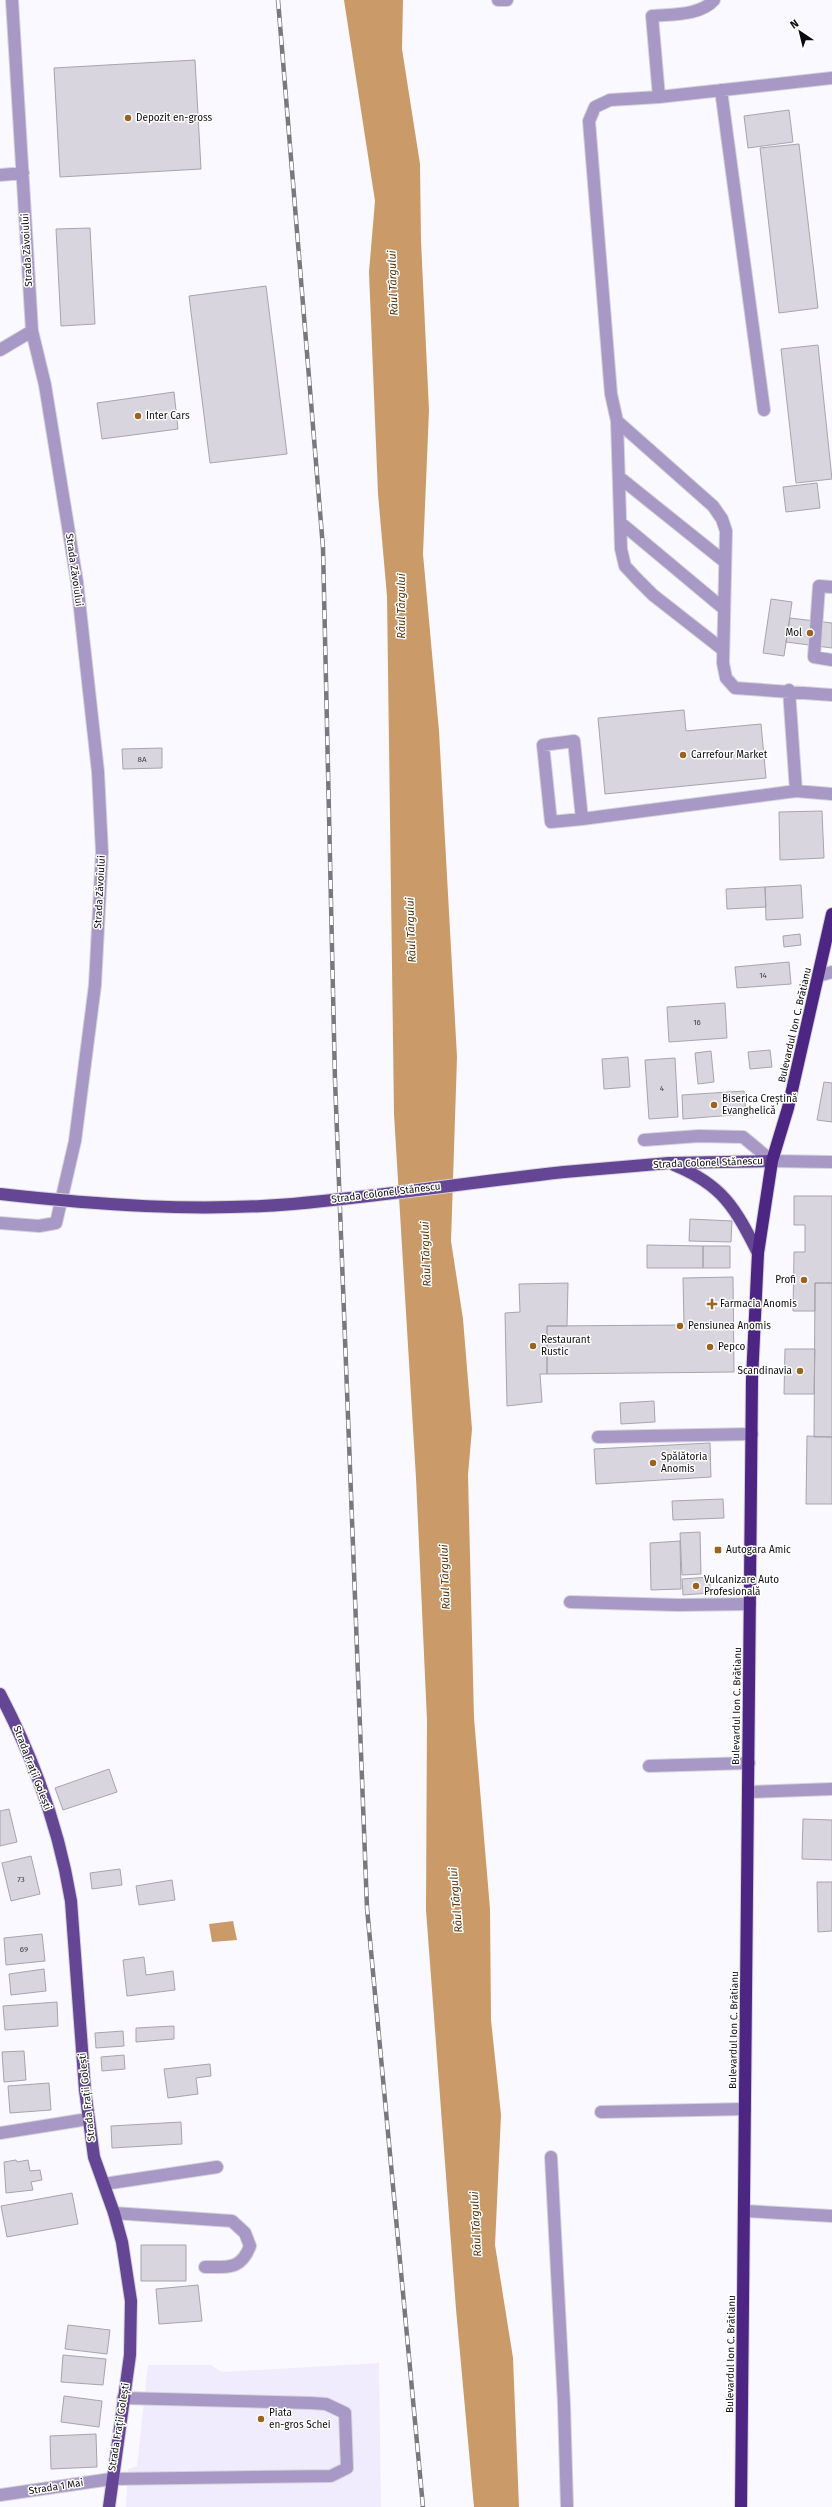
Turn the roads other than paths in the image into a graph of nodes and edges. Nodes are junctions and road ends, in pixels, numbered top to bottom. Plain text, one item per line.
1 (12, 0) edge
2 (498, 0) edge
3 (507, 0) edge
4 (714, 0) edge
5 (832, 78) edge
6 (721, 90) junction
7 (659, 98) junction
8 (23, 174) junction
9 (0, 175) edge
10 (32, 331) junction
11 (0, 350) edge
12 (764, 410) dead end
13 (617, 421) junction
14 (619, 477) junction
15 (621, 523) junction
16 (725, 562) junction
17 (832, 587) edge
18 (724, 609) junction
19 (722, 649) junction
20 (832, 660) edge
21 (789, 690) junction
22 (832, 695) edge
23 (796, 791) junction
24 (832, 794) edge
25 (582, 819) junction
26 (832, 914) edge
27 (832, 972) edge
28 (818, 976) junction
29 (644, 1140) dead end
30 (772, 1161) junction
31 (832, 1162) edge
32 (669, 1163) junction
33 (0, 1194) edge
34 (0, 1223) edge
35 (758, 1253) junction
36 (752, 1434) junction
37 (598, 1437) dead end
38 (570, 1602) dead end
39 (750, 1604) junction
40 (0, 1694) edge
41 (749, 1763) junction
42 (649, 1766) dead end
43 (832, 1789) edge
44 (748, 1792) junction
45 (745, 2109) junction
46 (601, 2112) dead end
47 (88, 2119) junction
48 (0, 2134) edge
49 (551, 2158) dead end
50 (217, 2167) dead end
51 (104, 2184) junction
52 (745, 2211) junction
53 (114, 2213) junction
54 (832, 2216) edge
55 (205, 2267) dead end
56 (123, 2398) junction
57 (111, 2479) junction
58 (0, 2496) edge
59 (109, 2507) edge
60 (566, 2507) edge
61 (741, 2507) edge

1 - 8 street, Strada Zăvoiului
2 - 3 street
4 - 7 street
5 - 6 street
6 - 7 street
6 - 12 street
7 - 13 street
8 - 9 street
8 - 10 street, Strada Zăvoiului
10 - 11 street
10 - 34 street, Strada Zăvoiului
13 - 14 street
13 - 16 street
14 - 15 street
14 - 16 street
15 - 18 street
15 - 19 street
16 - 18 street
17 - 20 street
18 - 19 street
19 - 21 street
21 - 22 street
21 - 23 street
23 - 24 street
23 - 25 street
25 - 25 street
26 - 28 highway, Bulevardul Ion C. Brătianu
27 - 28 street
28 - 30 highway, Bulevardul Ion C. Brătianu
29 - 30 street
30 - 31 street
30 - 32 main road, Strada Colonel Stănescu
30 - 35 highway, Bulevardul Ion C. Brătianu
32 - 33 main road, Strada Colonel Stănescu, bridge
32 - 35 main road
35 - 36 highway, Bulevardul Ion C. Brătianu
36 - 37 street
36 - 39 highway, Bulevardul Ion C. Brătianu
38 - 39 street
39 - 41 highway, Bulevardul Ion C. Brătianu
40 - 47 main road, Strada Frații Golești
41 - 42 street
41 - 44 highway, Bulevardul Ion C. Brătianu
43 - 44 street
44 - 45 highway, Bulevardul Ion C. Brătianu
45 - 46 street
45 - 52 highway, Bulevardul Ion C. Brătianu
47 - 48 street
47 - 51 main road, Strada Frații Golești
49 - 60 street
50 - 51 street
51 - 53 main road, Strada Frații Golești
52 - 54 street
52 - 61 highway, Bulevardul Ion C. Brătianu
53 - 55 street
53 - 56 main road, Strada Frații Golești
56 - 57 main road, Strada Frații Golești
56 - 57 street, Strada 1 Mai
57 - 58 street, Strada 1 Mai
57 - 59 main road, Strada Frații Golești

